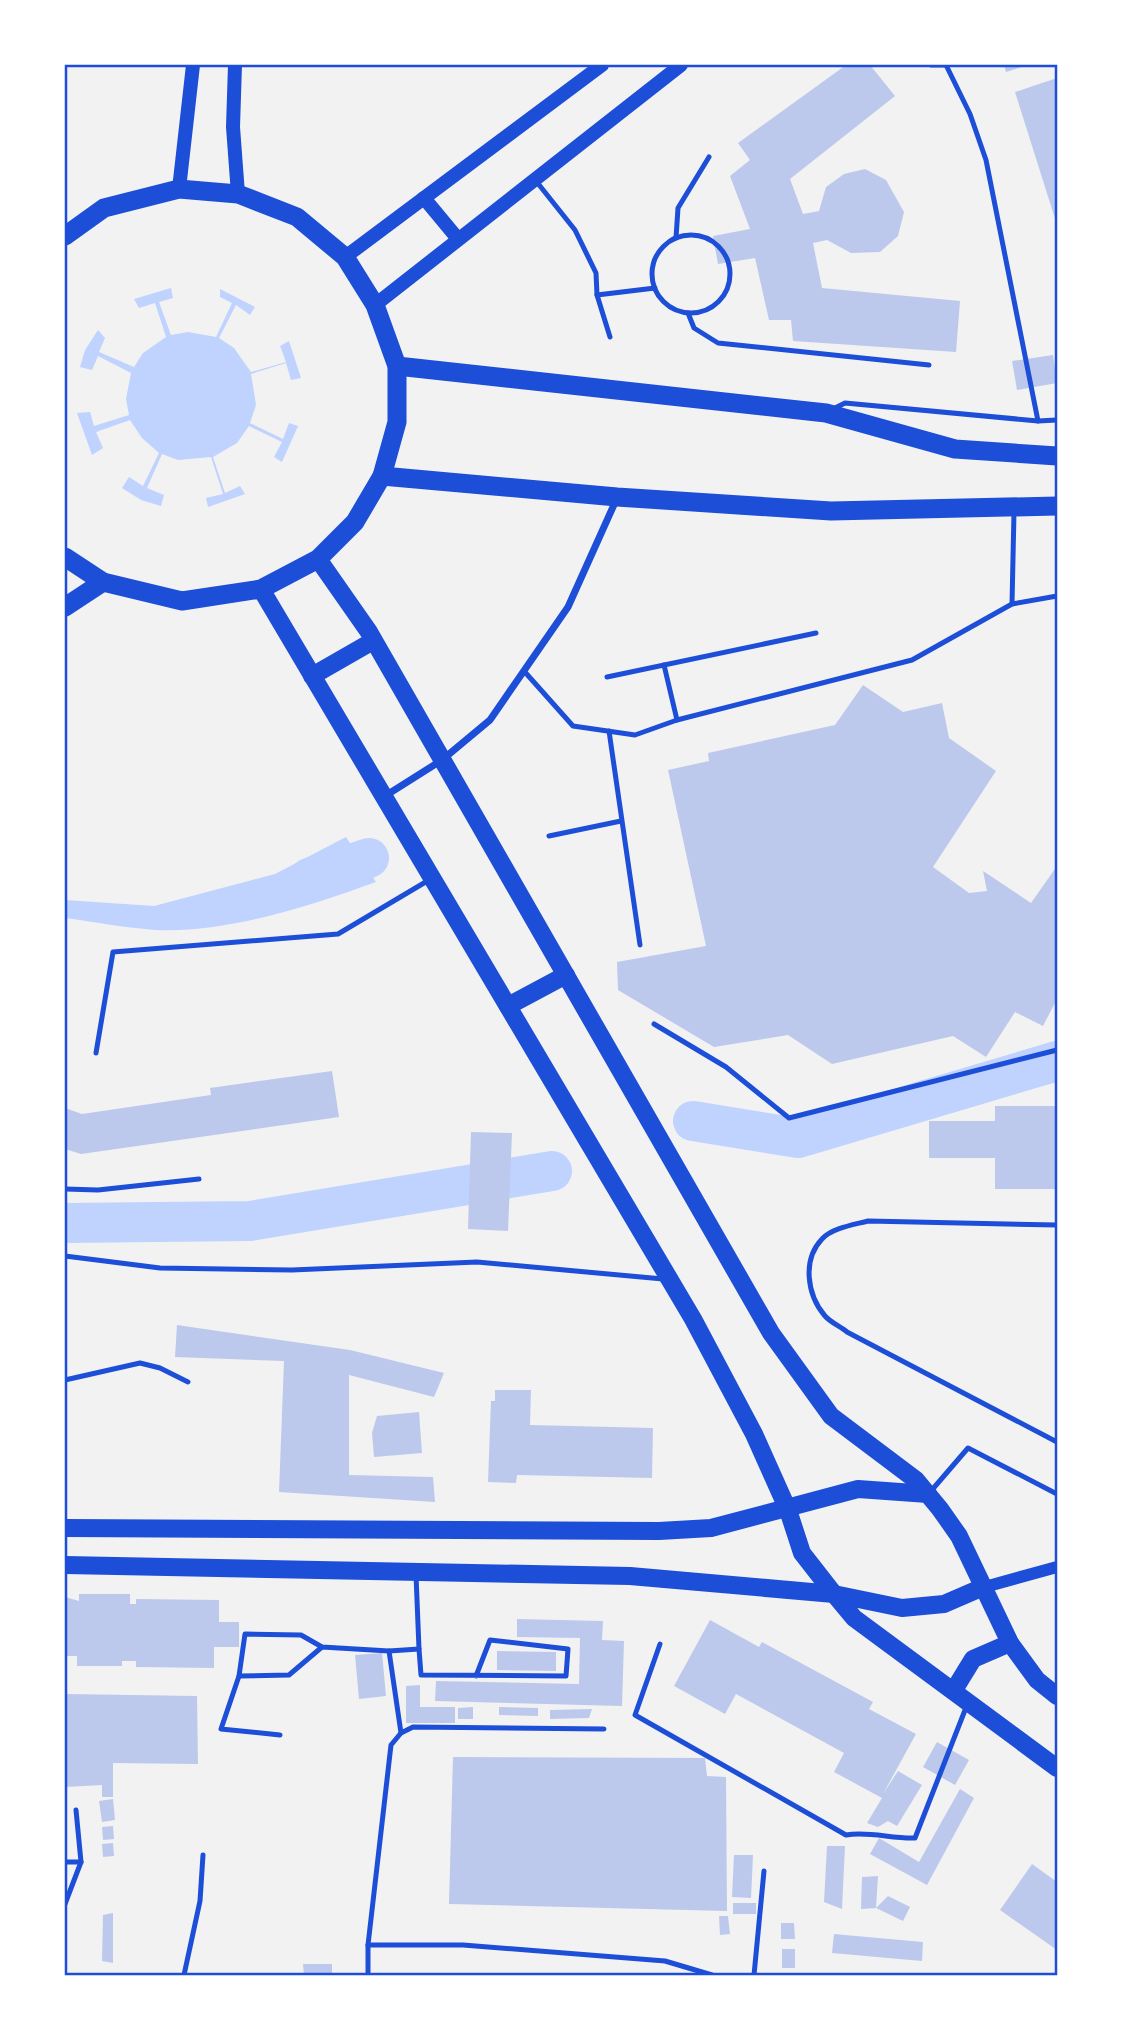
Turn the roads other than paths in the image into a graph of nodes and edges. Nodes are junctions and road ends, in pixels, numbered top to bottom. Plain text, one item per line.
1 (193, 65) edge
2 (235, 65) edge
3 (602, 65) edge
4 (681, 65) edge
5 (931, 65) edge
6 (946, 65) edge
7 (709, 157) dead end
8 (534, 178) junction
9 (179, 189) junction
10 (239, 194) junction
11 (424, 198) junction
12 (65, 236) edge
13 (676, 238) junction
14 (458, 239) junction
15 (345, 257) junction
16 (655, 288) junction
17 (597, 295) junction
18 (374, 305) junction
19 (688, 313) junction
20 (610, 337) dead end
21 (929, 365) dead end
22 (397, 366) junction
23 (826, 414) junction
24 (1057, 420) edge
25 (1038, 421) junction
26 (1057, 456) edge
27 (382, 476) junction
28 (617, 497) junction
29 (1057, 506) edge
30 (1014, 508) junction
31 (65, 557) edge
32 (318, 559) junction
33 (103, 582) junction
34 (261, 590) junction
35 (1057, 596) edge
36 (1012, 604) junction
37 (65, 607) edge
38 (816, 633) dead end
39 (373, 641) junction
40 (664, 665) junction
41 (524, 671) junction
42 (312, 676) junction
43 (607, 677) dead end
44 (677, 720) junction
45 (609, 731) junction
46 (442, 760) junction
47 (384, 797) junction
48 (621, 821) junction
49 (549, 836) dead end
50 (432, 878) junction
51 (640, 945) dead end
52 (566, 975) junction
53 (508, 1006) junction
54 (654, 1024) dead end
55 (1057, 1050) edge
56 (96, 1053) dead end
57 (199, 1178) dead end
58 (65, 1189) edge
59 (1057, 1225) edge
60 (65, 1256) edge
61 (670, 1279) junction
62 (65, 1380) edge
63 (188, 1382) dead end
64 (1057, 1442) edge
65 (928, 1494) junction
66 (1057, 1494) edge
67 (788, 1510) junction
68 (65, 1528) edge
69 (65, 1565) edge
70 (1057, 1567) edge
71 (416, 1572) junction
72 (981, 1588) junction
73 (834, 1594) junction
74 (1010, 1643) junction
75 (660, 1644) dead end
76 (322, 1647) junction
77 (419, 1649) junction
78 (389, 1651) junction
79 (240, 1676) junction
80 (476, 1676) junction
81 (954, 1690) junction
82 (1057, 1696) edge
83 (969, 1702) junction
84 (604, 1729) dead end
85 (401, 1733) junction
86 (281, 1735) dead end
87 (1057, 1768) edge
88 (76, 1810) dead end
89 (203, 1855) dead end
90 (65, 1862) edge
91 (81, 1862) junction
92 (764, 1871) dead end
93 (65, 1905) edge
94 (368, 1945) junction
95 (184, 1975) edge
96 (368, 1975) edge
97 (712, 1975) edge
98 (754, 1975) edge

1 - 9 main road
2 - 10 main road
3 - 11 main road
4 - 8 main road
5 - 6 lane
6 - 25 lane
7 - 13 lane
8 - 14 main road
8 - 17 lane
9 - 10 highway
9 - 12 highway
10 - 15 highway
11 - 14 main road
11 - 15 main road
13 - 16 lane
13 - 19 lane
14 - 18 main road
15 - 18 highway
16 - 17 lane
16 - 19 lane
17 - 20 lane
18 - 22 highway
19 - 21 lane
22 - 23 highway
22 - 27 highway
23 - 25 lane
23 - 26 highway
24 - 25 lane
27 - 28 highway
27 - 32 highway
28 - 30 highway
28 - 41 street
29 - 30 highway
30 - 36 lane
31 - 33 highway
32 - 34 highway
32 - 39 main road
33 - 34 highway
33 - 37 highway
34 - 42 main road
35 - 36 lane
36 - 44 lane
38 - 40 lane
39 - 42 main road
39 - 46 main road
40 - 43 lane
40 - 44 lane
41 - 45 lane
41 - 46 street
42 - 47 main road
44 - 45 lane
45 - 48 lane
46 - 47 street
46 - 52 main road
47 - 50 main road
48 - 49 lane
48 - 51 lane
50 - 53 main road
50 - 56 lane
52 - 53 main road
52 - 65 main road
53 - 61 main road
54 - 55 lane
57 - 58 lane
59 - 64 lane
60 - 61 lane
61 - 67 main road
62 - 63 lane
65 - 66 lane
65 - 67 main road
65 - 72 main road
67 - 68 main road
67 - 73 main road
69 - 71 main road
70 - 72 street
71 - 73 main road
71 - 77 lane
72 - 73 main road
72 - 74 main road
73 - 81 main road
74 - 81 main road
74 - 82 main road
75 - 83 lane
76 - 78 lane
76 - 79 lane
76 - 79 lane
77 - 78 lane
77 - 80 lane
78 - 85 lane
79 - 86 lane
80 - 80 lane
81 - 83 main road
83 - 87 main road
84 - 85 lane
85 - 94 lane
88 - 91 lane
89 - 95 lane
90 - 91 lane
91 - 93 lane
92 - 98 lane
94 - 96 lane
94 - 97 lane

